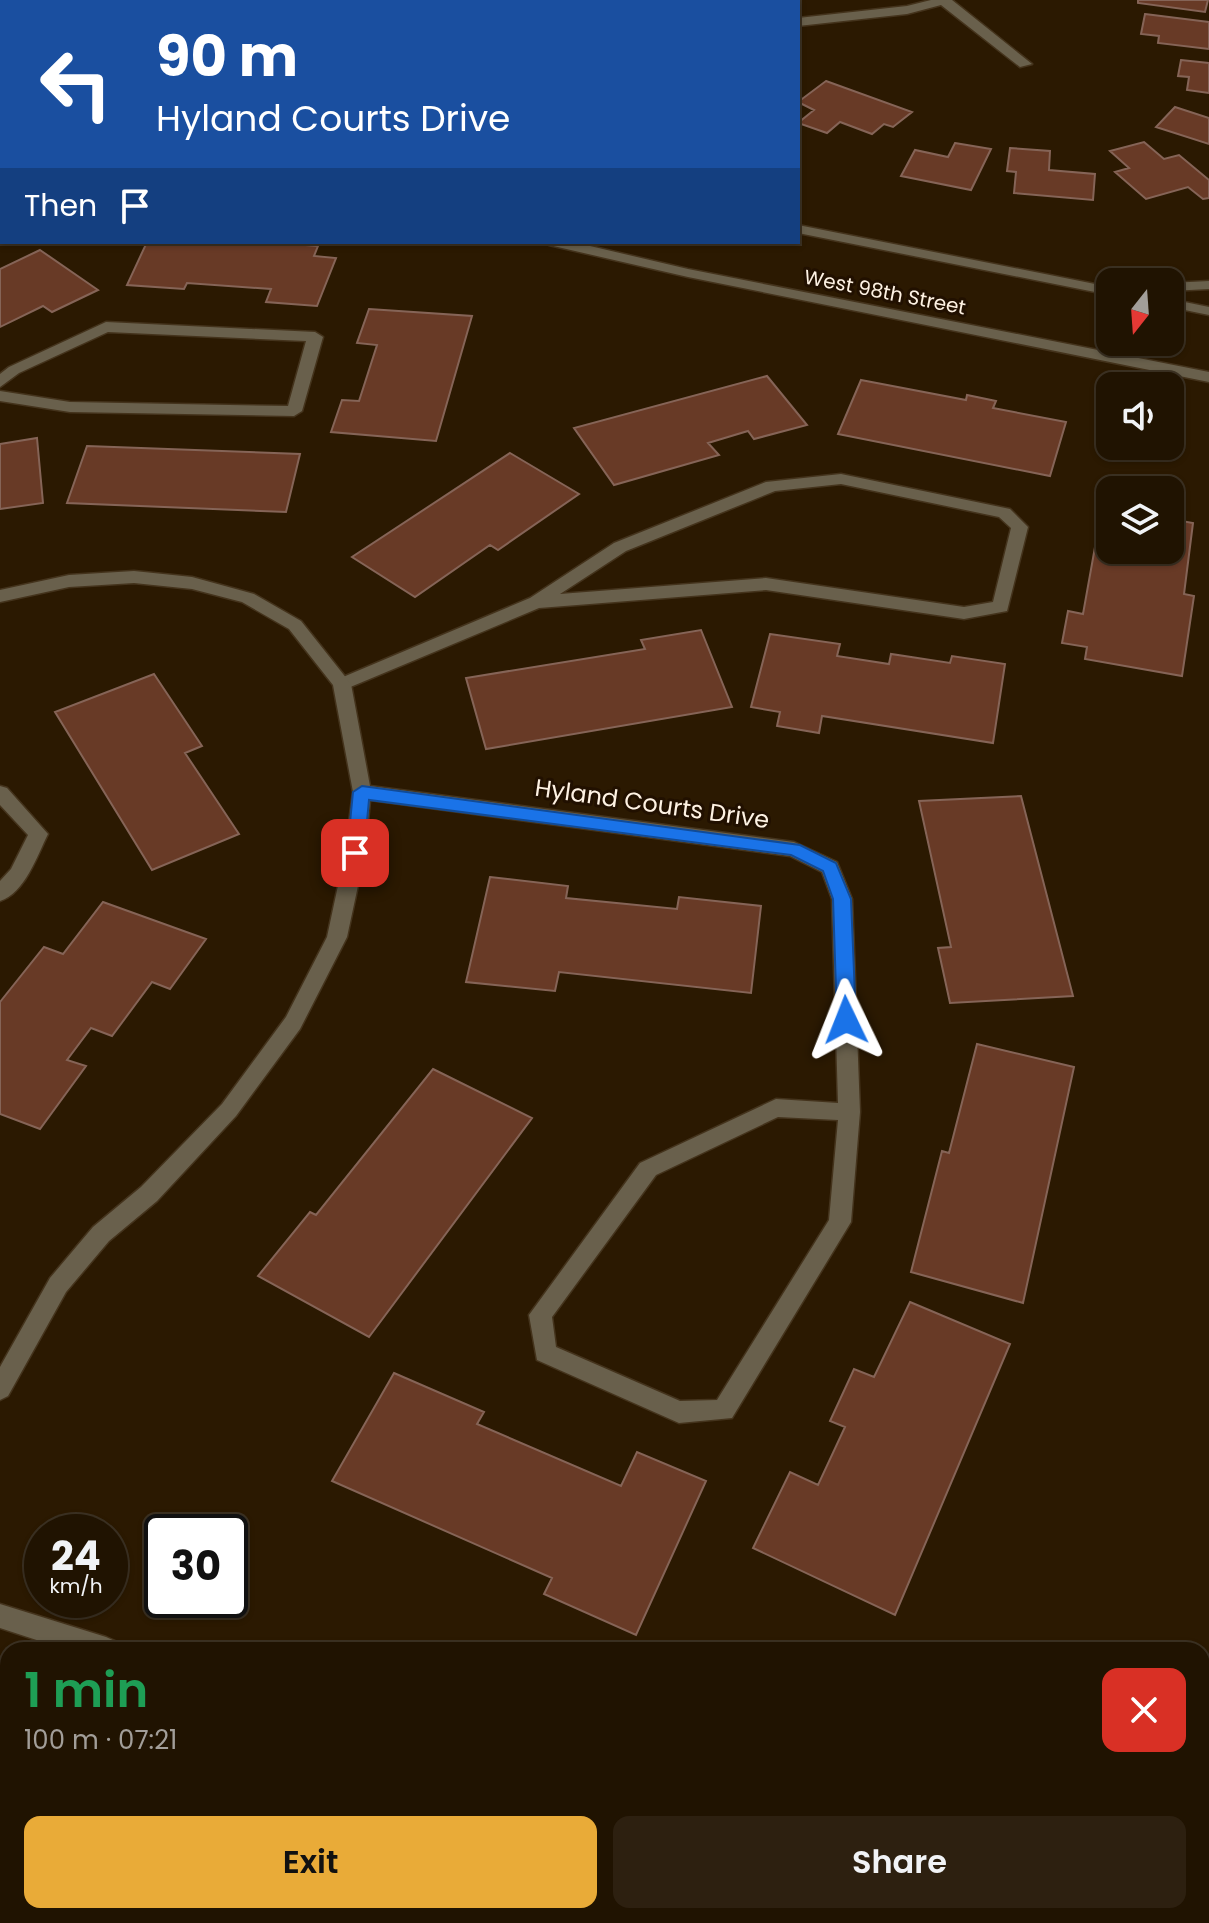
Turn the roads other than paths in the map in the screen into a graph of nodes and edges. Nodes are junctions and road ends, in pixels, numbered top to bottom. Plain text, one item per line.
1 (945, 0) edge
2 (800, 22) edge
3 (1025, 64) dead end
4 (800, 229) edge
5 (563, 244) edge
6 (1209, 285) edge
7 (1184, 286) edge
8 (1096, 288) edge
9 (1184, 306) edge
10 (1209, 311) edge
11 (1209, 377) edge
12 (0, 382) edge
13 (0, 396) edge
14 (0, 596) edge
15 (536, 602) junction
16 (342, 684) junction
17 (362, 792) junction
18 (0, 793) edge
19 (0, 894) edge
20 (849, 1112) junction
21 (0, 1389) edge
22 (0, 1616) edge
23 (81, 1642) edge

1 - 2 street
1 - 3 street
4 - 8 street, West 98th Street
5 - 11 street, West 98th Street
6 - 7 street
9 - 10 street
12 - 13 street
14 - 16 street
15 - 15 street
15 - 16 street
16 - 17 street
17 - 20 street, Hyland Courts Drive
17 - 21 street
18 - 19 street
20 - 20 street, Hyland Courts Drive
22 - 23 street

